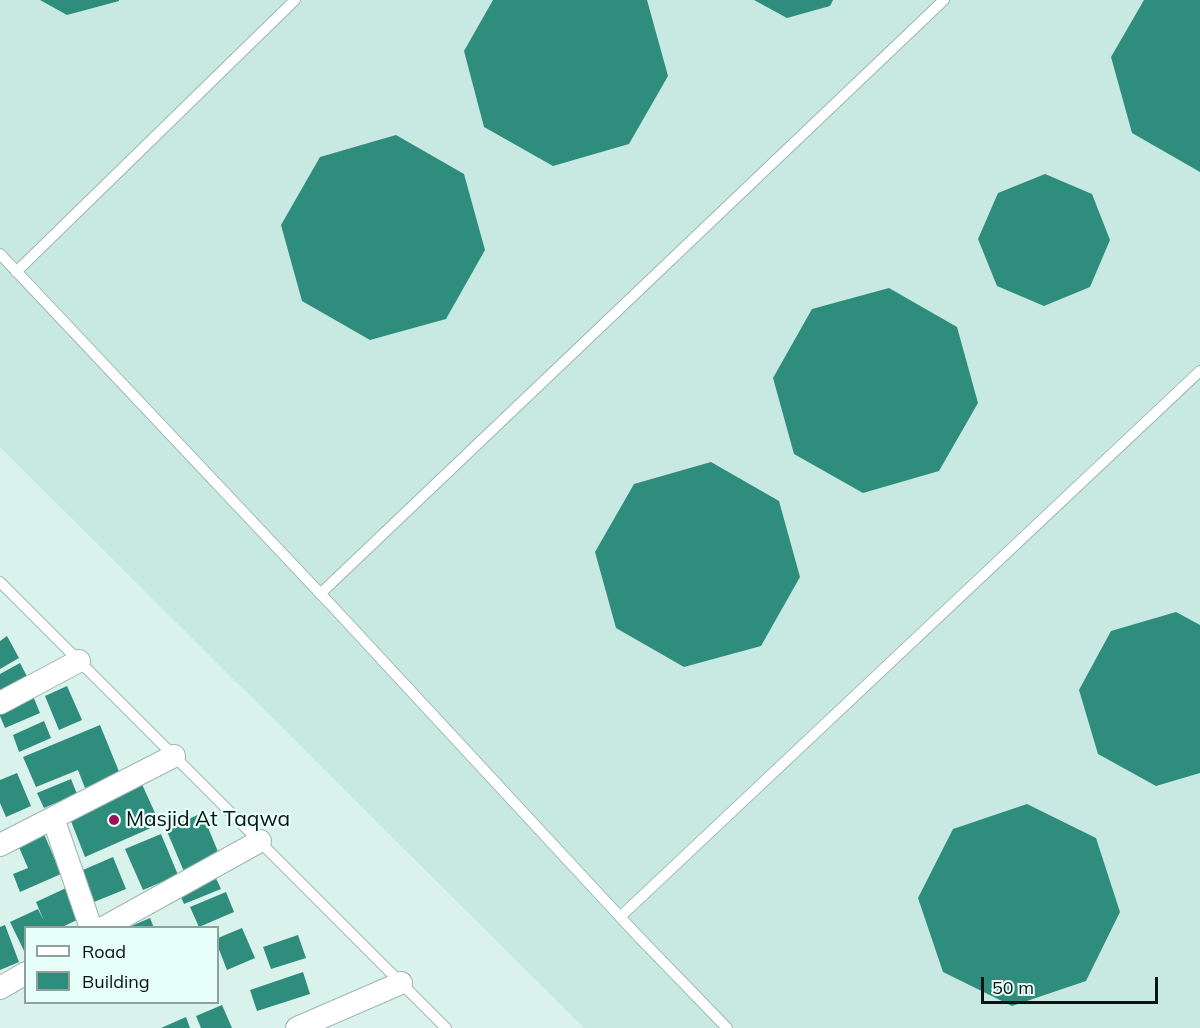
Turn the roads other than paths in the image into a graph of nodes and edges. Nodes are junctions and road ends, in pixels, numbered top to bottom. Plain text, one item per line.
1 (295, 0) edge
2 (944, 0) edge
3 (0, 254) edge
4 (16, 272) junction
5 (1200, 371) edge
6 (0, 582) edge
7 (320, 594) junction
8 (79, 661) junction
9 (0, 703) edge
10 (174, 756) junction
11 (53, 818) junction
12 (260, 841) junction
13 (0, 845) edge
14 (620, 917) junction
15 (91, 926) edge
16 (105, 926) edge
17 (24, 974) edge
18 (401, 983) junction
19 (0, 988) edge
20 (297, 1028) edge
21 (446, 1028) edge
22 (727, 1028) edge

1 - 4 lane
2 - 7 lane
3 - 4 lane
4 - 7 lane
5 - 14 lane
6 - 8 lane
7 - 14 lane
8 - 9 street
8 - 10 lane
10 - 11 street
10 - 12 lane
11 - 13 street
11 - 15 street
12 - 16 street
12 - 18 lane
14 - 22 lane
17 - 19 street
18 - 20 street
18 - 21 lane

